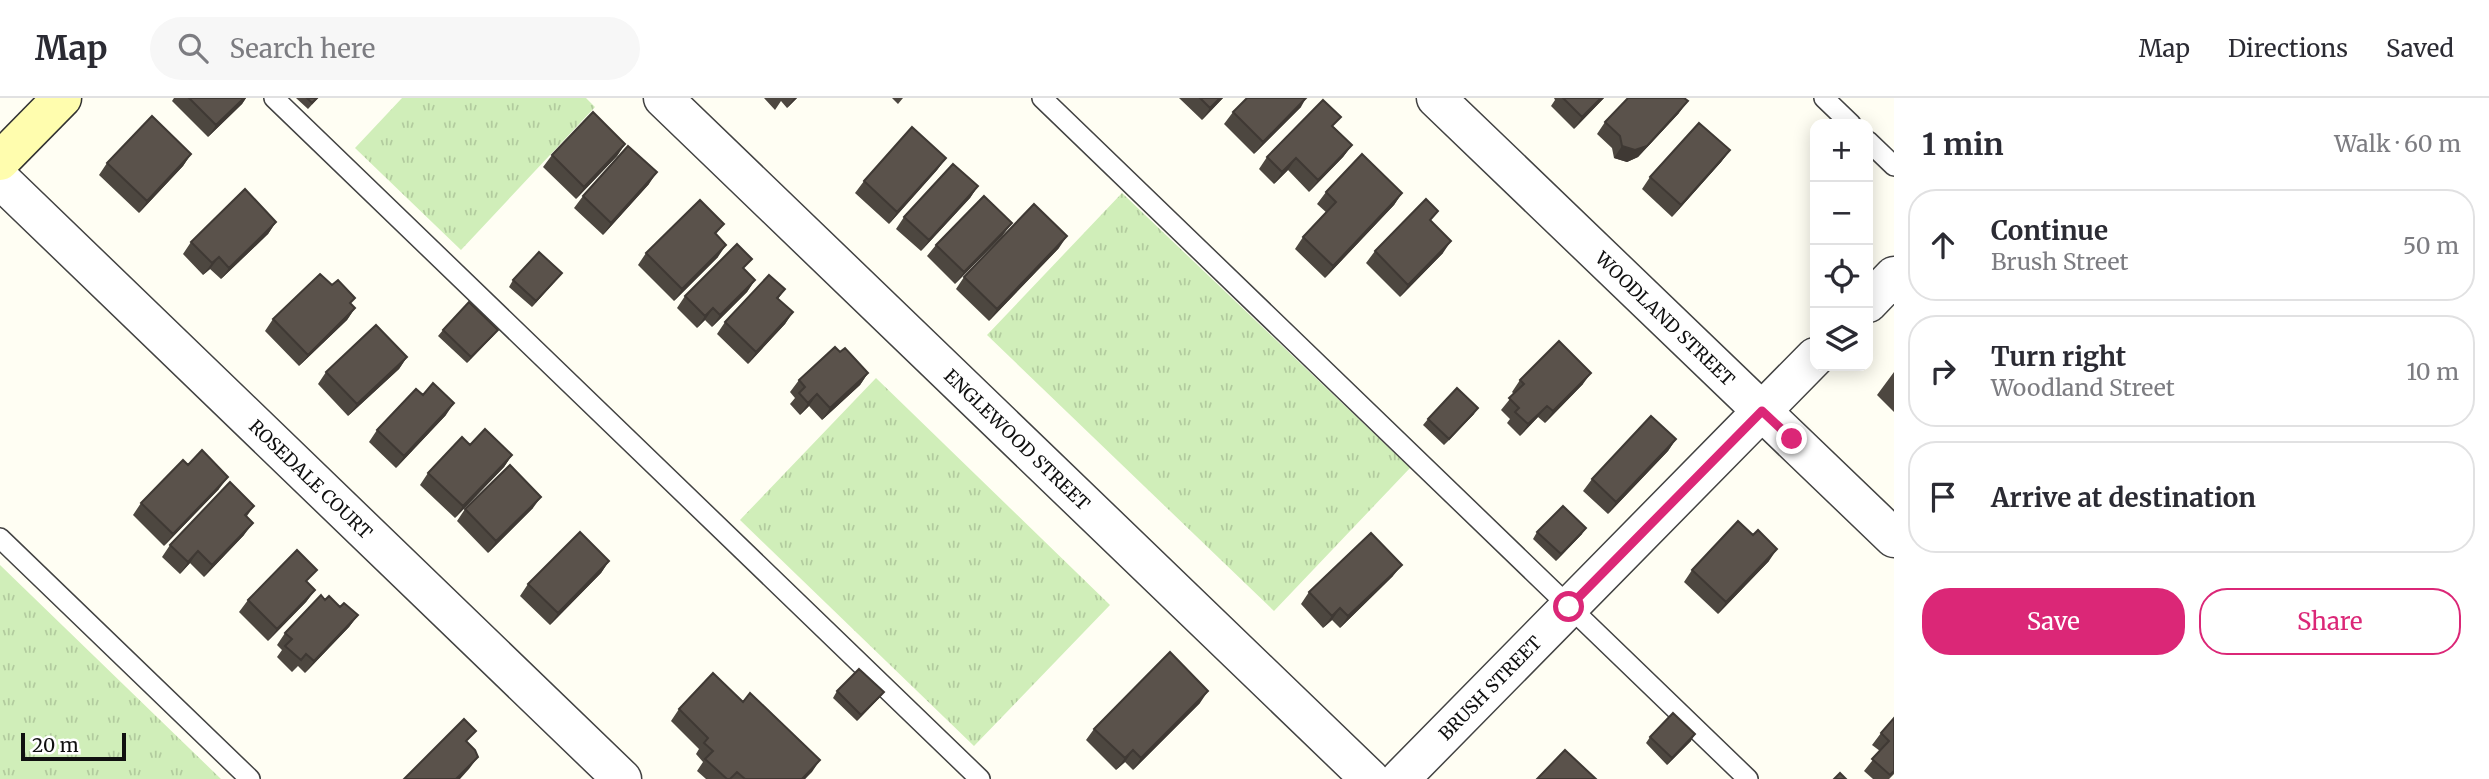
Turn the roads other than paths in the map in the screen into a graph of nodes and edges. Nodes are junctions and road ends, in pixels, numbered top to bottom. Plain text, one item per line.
1 (62, 98) edge
2 (274, 98) edge
3 (663, 98) edge
4 (1042, 98) edge
5 (1436, 98) edge
6 (1824, 98) edge
7 (1846, 119) edge
8 (1873, 146) edge
9 (0, 161) edge
10 (1894, 166) edge
11 (0, 179) edge
12 (1894, 276) edge
13 (1873, 298) edge
14 (1810, 362) edge
15 (1762, 411) junction
16 (0, 538) edge
17 (1894, 538) edge
18 (1569, 607) junction
19 (250, 779) edge
20 (622, 779) edge
21 (980, 779) edge
22 (1370, 779) edge
23 (1400, 779) edge
24 (1748, 779) edge

1 - 9 street
2 - 21 lane
3 - 22 street, ENGLEWOOD STREET
4 - 18 lane
5 - 15 street, WOODLAND STREET
6 - 7 lane
8 - 10 lane
11 - 20 street, ROSEDALE COURT
12 - 13 street
14 - 15 street, BRUSH STREET
15 - 17 street, WOODLAND STREET
15 - 18 street, BRUSH STREET
16 - 19 lane
18 - 23 street, BRUSH STREET
18 - 24 lane

